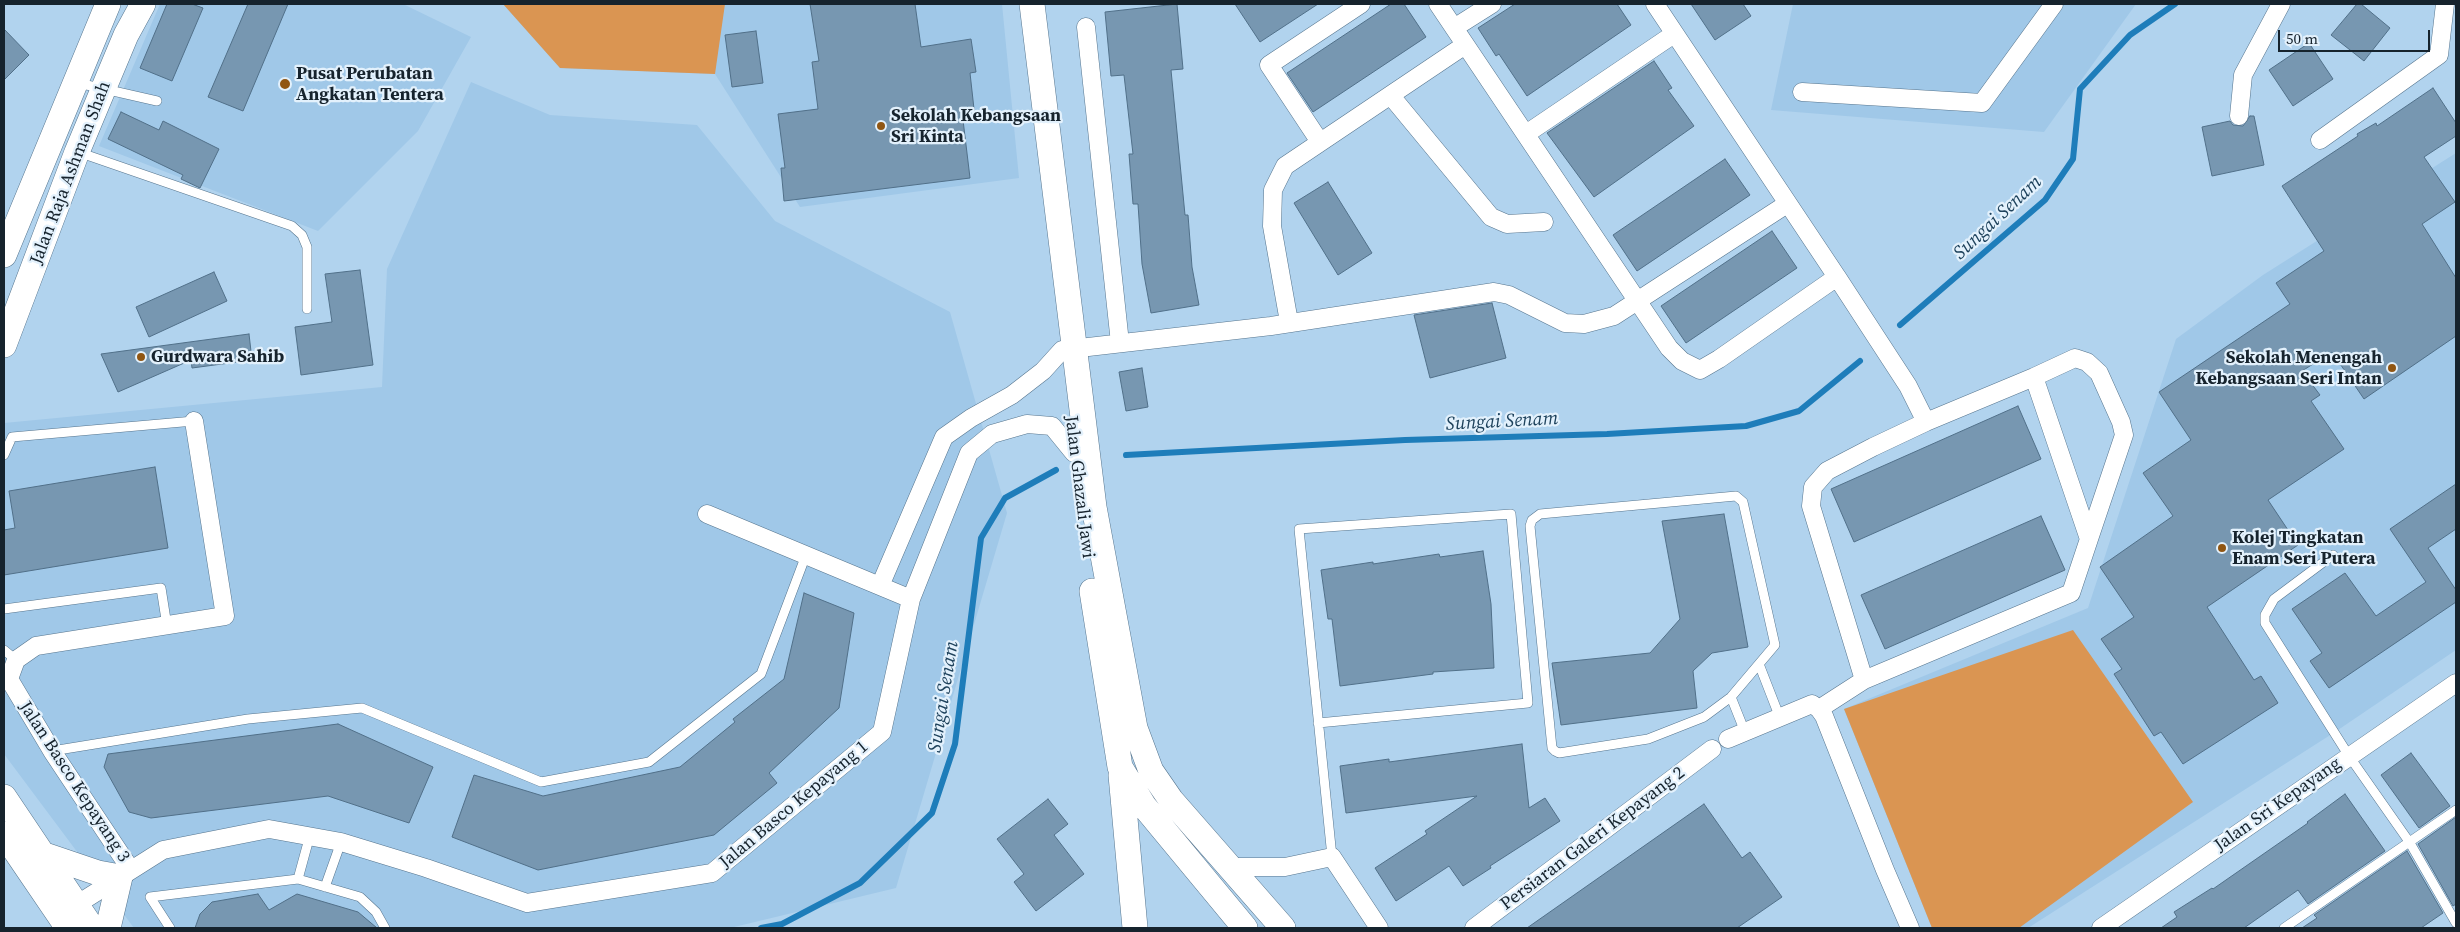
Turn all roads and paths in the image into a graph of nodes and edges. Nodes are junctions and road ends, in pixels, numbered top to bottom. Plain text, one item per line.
1 (108, 4) edge
2 (143, 4) edge
3 (1018, 4) edge
4 (1032, 4) edge
5 (1361, 4) edge
6 (1438, 4) edge
7 (1492, 4) edge
8 (1655, 4) edge
9 (2054, 4) edge
10 (2281, 4) edge
11 (2445, 4) edge
12 (1086, 27) dead end
13 (1454, 28) junction
14 (1674, 34) junction
15 (1465, 45) junction
16 (75, 83) junction
17 (104, 88) junction
18 (1802, 92) dead end
19 (1391, 96) junction
20 (157, 101) dead end
21 (2239, 116) dead end
22 (1526, 134) junction
23 (2320, 140) dead end
24 (1320, 142) junction
25 (78, 152) junction
26 (1787, 204) junction
27 (1544, 222) dead end
28 (6, 243) edge
29 (1837, 277) junction
30 (1638, 301) junction
31 (307, 309) dead end
32 (1289, 322) junction
33 (1120, 343) junction
34 (4, 345) edge
35 (1068, 349) junction
36 (2034, 377) junction
37 (194, 421) joint
38 (1926, 422) junction
39 (1074, 453) junction
40 (4, 455) edge
41 (707, 514) dead end
42 (2089, 539) junction
43 (806, 555) junction
44 (2333, 555) dead end
45 (880, 586) junction
46 (911, 599) junction
47 (4, 609) edge
48 (167, 626) junction
49 (10, 655) edge
50 (1759, 664) junction
51 (1864, 680) junction
52 (2456, 683) edge
53 (1730, 697) junction
54 (1819, 709) junction
55 (1780, 718) junction
56 (1318, 723) junction
57 (1745, 732) junction
58 (1728, 740) dead end
59 (1712, 749) dead end
60 (52, 751) junction
61 (2349, 756) junction
62 (1120, 767) junction
63 (1150, 768) junction
64 (4, 797) edge
65 (2456, 810) edge
66 (4, 834) edge
67 (310, 835) junction
68 (341, 842) junction
69 (2410, 843) junction
70 (42, 854) junction
71 (1332, 857) junction
72 (1228, 867) junction
73 (126, 873) junction
74 (298, 879) junction
75 (35, 880) junction
76 (325, 887) junction
77 (78, 917) edge
78 (2456, 922) edge
79 (68, 928) edge
80 (92, 928) edge
81 (108, 928) edge
82 (170, 928) edge
83 (385, 928) edge
84 (1134, 928) edge
85 (1245, 928) edge
86 (1264, 928) edge
87 (1282, 928) edge
88 (1379, 928) edge
89 (1474, 928) edge
90 (1910, 928) edge
91 (2101, 928) edge
92 (2284, 928) edge

1 - 16 street, Jalan Raja Ashman Shah
2 - 17 street, Jalan Raja Ashman Shah
3 - 35 street, Jalan Ghazali Jawi
4 - 35 street
5 - 24 street
6 - 13 street
7 - 13 street
8 - 14 street
9 - 18 street
10 - 21 street
11 - 23 street
12 - 33 street
13 - 15 street
14 - 22 street
14 - 26 street
15 - 19 street
15 - 22 street
16 - 17 lane
16 - 28 street, Jalan Raja Ashman Shah
17 - 20 lane
17 - 25 street, Jalan Raja Ashman Shah
19 - 24 street
19 - 27 street
22 - 30 street
24 - 32 street
25 - 31 lane
25 - 34 street, Jalan Raja Ashman Shah
26 - 29 street
26 - 30 street
29 - 30 street
29 - 38 street
30 - 32 street
32 - 33 street
33 - 35 street
35 - 39 street, Jalan Ghazali Jawi
35 - 45 street
35 - 63 street, Jalan Ghazali Jawi
36 - 38 street
36 - 42 street
36 - 42 street
37 - 40 lane
37 - 48 street, Jalan Basco Kepayang 3
38 - 51 street
39 - 46 street, Jalan Basco Kepayang 1
39 - 62 street, Jalan Ghazali Jawi
41 - 43 street
42 - 51 street
43 - 45 street
43 - 60 lane
44 - 61 lane
45 - 46 street
46 - 68 street, Jalan Basco Kepayang 1
47 - 48 lane
48 - 49 street, Jalan Basco Kepayang 3
49 - 60 street, Jalan Basco Kepayang 3
50 - 53 lane
50 - 53 lane
50 - 55 lane
51 - 54 street
52 - 61 street, Jalan Sri Kepayang
53 - 57 lane
54 - 55 street
54 - 90 street
55 - 57 street
56 - 56 lane
56 - 71 lane
57 - 58 street
59 - 89 street, Persiaran Galeri Kepayang 2
60 - 73 street, Jalan Basco Kepayang 3
61 - 69 lane
61 - 91 street, Jalan Sri Kepayang
62 - 84 street
62 - 85 street, Jalan Ghazali Jawi
63 - 72 street, Jalan Ghazali Jawi
63 - 86 street
64 - 70 street
65 - 69 lane
66 - 75 street
67 - 68 street, Jalan Basco Kepayang 1
67 - 73 street, Jalan Basco Kepayang 1
67 - 74 lane
68 - 76 lane
69 - 78 lane
69 - 92 lane
70 - 73 street
70 - 77 street
71 - 72 street
71 - 88 street
72 - 87 street, Jalan Ghazali Jawi
73 - 77 street, Jalan Basco Kepayang 1
73 - 81 street
74 - 76 lane
74 - 82 lane
75 - 77 street
75 - 79 street
76 - 83 lane
77 - 80 street

